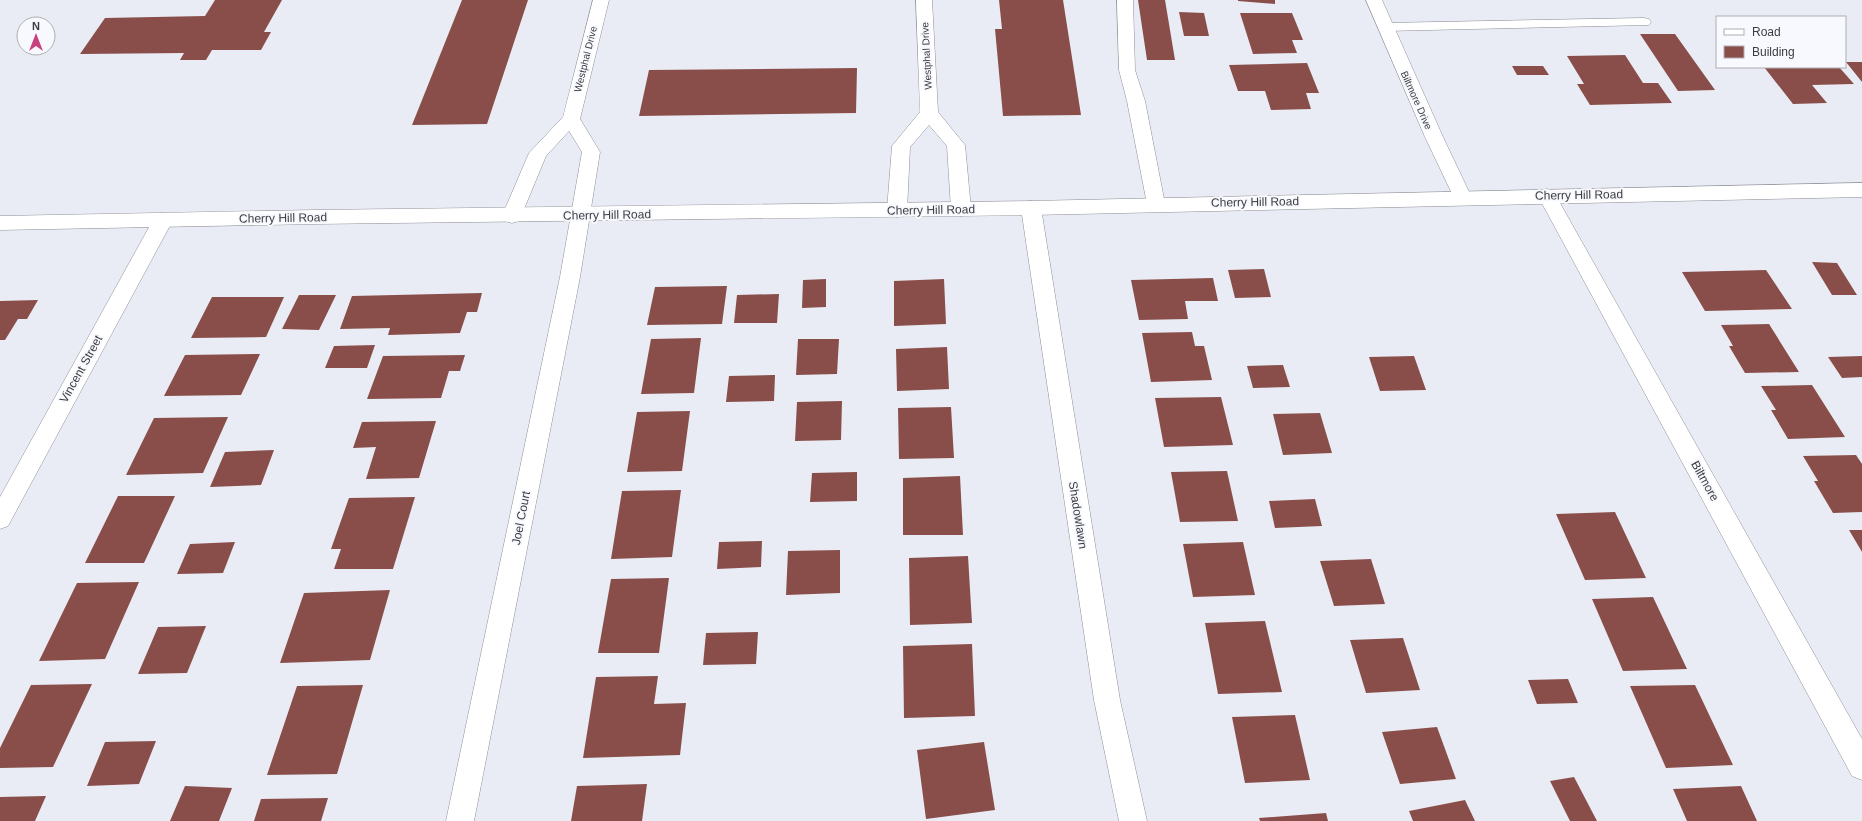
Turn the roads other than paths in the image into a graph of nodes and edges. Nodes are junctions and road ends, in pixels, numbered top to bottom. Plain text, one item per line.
1 (600, 0) edge
2 (924, 0) edge
3 (1125, 0) edge
4 (1374, 0) edge
5 (1644, 22) dead end
6 (1385, 27) junction
7 (929, 113) junction
8 (571, 119) junction
9 (1862, 190) edge
10 (1547, 196) junction
11 (1463, 198) junction
12 (1156, 204) junction
13 (1031, 208) junction
14 (961, 209) junction
15 (897, 210) junction
16 (581, 215) junction
17 (512, 216) junction
18 (163, 220) junction
19 (0, 223) edge
20 (0, 519) edge
21 (1862, 766) edge
22 (460, 821) edge
23 (1133, 821) edge

1 - 8 street, Westphal Drive
2 - 7 street, Westphal Drive
3 - 12 street
4 - 6 street, Biltmore Drive
5 - 6 lane
6 - 11 street, Biltmore Drive
7 - 14 street
7 - 15 street
8 - 16 street
8 - 17 street
9 - 10 street, Cherry Hill Road
10 - 11 street, Cherry Hill Road
10 - 21 street, Biltmore
11 - 12 street, Cherry Hill Road
12 - 13 street, Cherry Hill Road
13 - 14 street, Cherry Hill Road
13 - 23 street, Shadowlawn
14 - 15 street, Cherry Hill Road
15 - 16 street, Cherry Hill Road
16 - 17 street, Cherry Hill Road
16 - 22 street, Joel Court
17 - 18 street, Cherry Hill Road
18 - 19 street, Cherry Hill Road
18 - 20 street, Vincent Street

